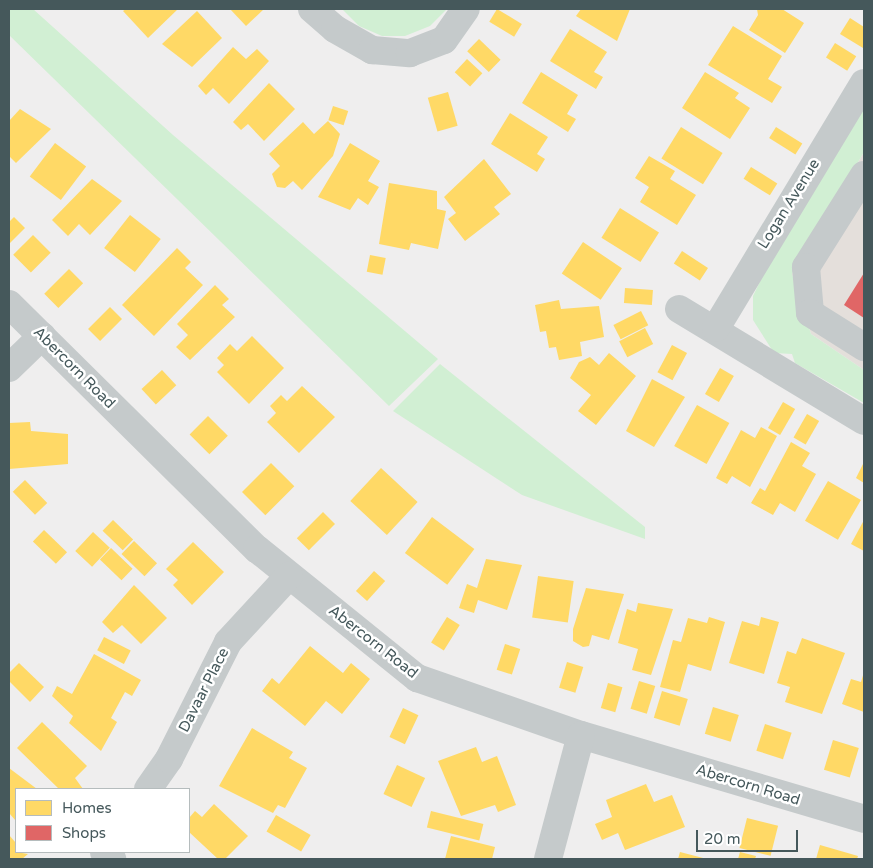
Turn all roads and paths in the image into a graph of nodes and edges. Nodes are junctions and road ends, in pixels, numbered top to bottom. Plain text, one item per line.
1 (312, 9) edge
2 (466, 9) edge
3 (864, 83) edge
4 (864, 174) edge
5 (9, 304) edge
6 (679, 309) dead end
7 (716, 328) junction
8 (42, 336) junction
9 (864, 348) edge
10 (9, 368) edge
11 (864, 421) edge
12 (289, 576) junction
13 (581, 735) junction
14 (149, 788) edge
15 (864, 819) edge
16 (548, 859) edge

1 - 2 street
3 - 7 street, Logan Avenue
4 - 9 street
5 - 8 street, Abercorn Road
6 - 7 street
7 - 11 street
8 - 10 street
8 - 12 street, Abercorn Road
12 - 13 street, Abercorn Road
12 - 14 street, Davaar Place
13 - 15 street, Abercorn Road
13 - 16 street

